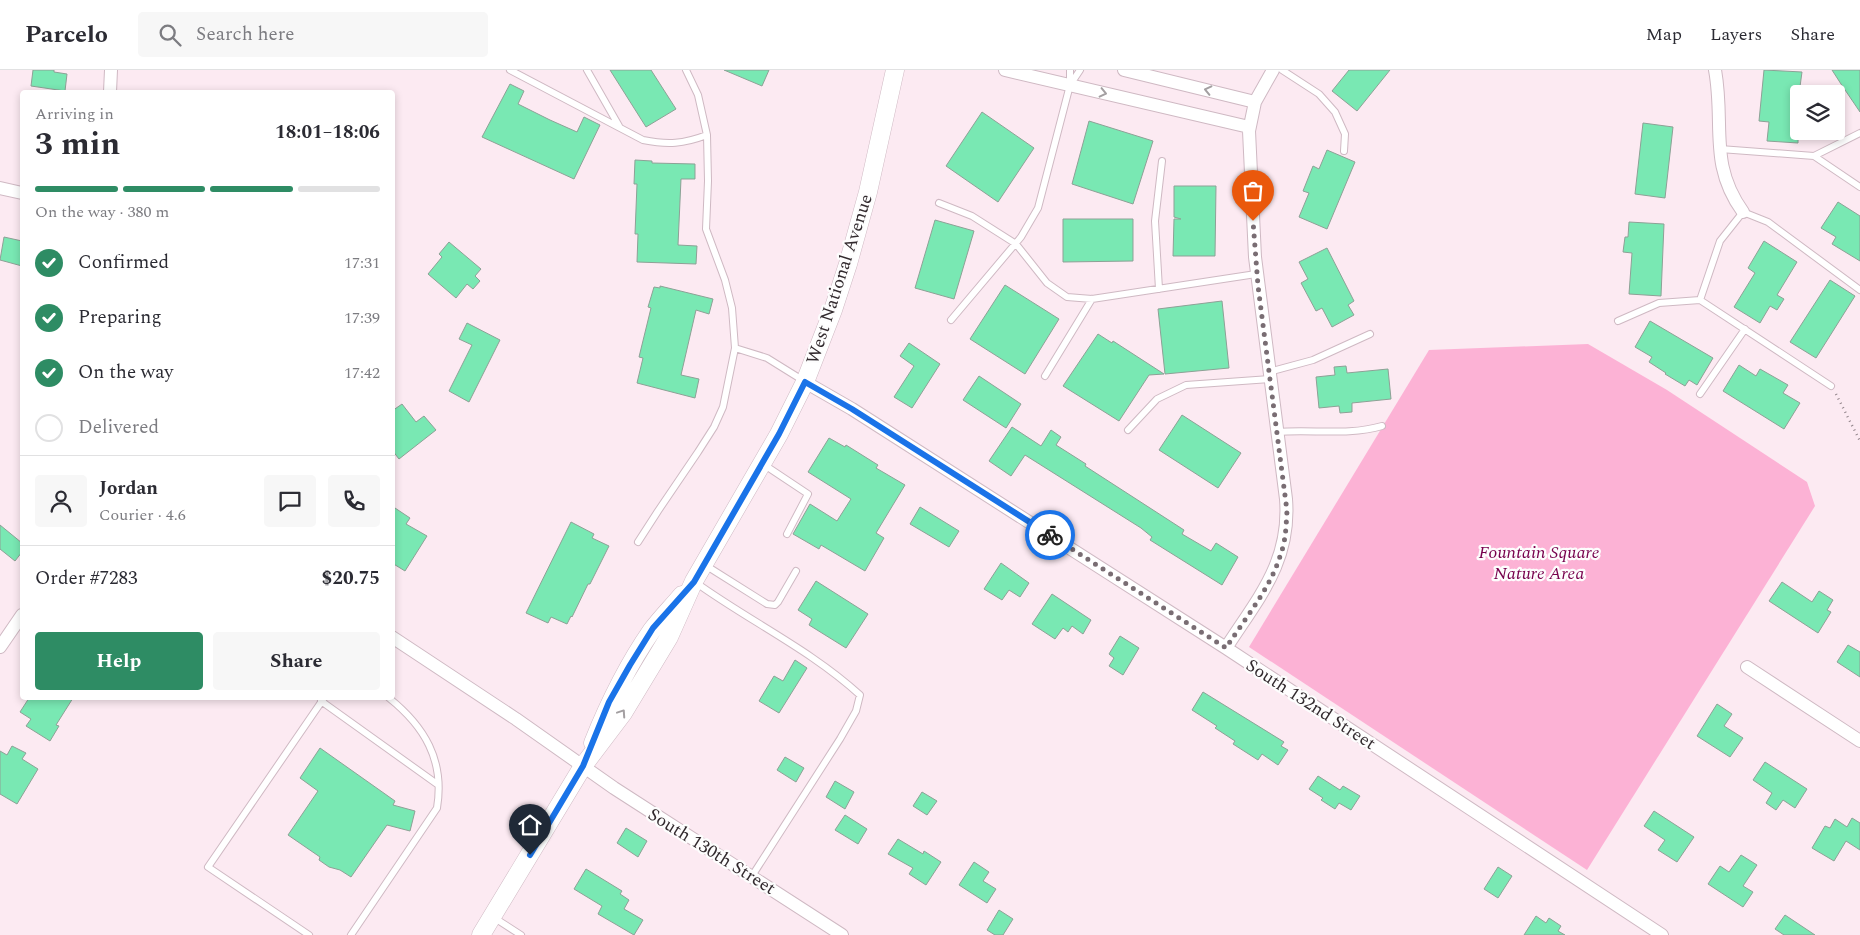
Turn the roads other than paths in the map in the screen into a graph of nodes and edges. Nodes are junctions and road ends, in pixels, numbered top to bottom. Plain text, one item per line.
1 (111, 70) edge
2 (510, 70) edge
3 (586, 70) edge
4 (686, 70) edge
5 (896, 70) edge
6 (1005, 70) edge
7 (1070, 70) edge
8 (1080, 70) edge
9 (1124, 70) edge
10 (1274, 70) edge
11 (1282, 70) edge
12 (1716, 70) edge
13 (1070, 85) junction
14 (110, 90) edge
15 (1255, 102) junction
16 (1249, 127) junction
17 (620, 128) junction
18 (1860, 133) edge
19 (706, 135) junction
20 (1720, 149) junction
21 (1344, 151) dead end
22 (1814, 156) junction
23 (1162, 161) dead end
24 (1860, 187) edge
25 (0, 188) edge
26 (20, 193) edge
27 (939, 202) dead end
28 (1743, 212) junction
29 (1016, 244) junction
30 (1256, 274) junction
31 (1159, 289) junction
32 (1860, 290) edge
33 (1092, 299) junction
34 (1700, 300) junction
35 (951, 320) dead end
36 (1618, 321) dead end
37 (1745, 329) junction
38 (1370, 334) dead end
39 (735, 348) junction
40 (1045, 376) dead end
41 (1270, 376) junction
42 (805, 382) junction
43 (1831, 386) road end
44 (1700, 394) dead end
45 (1382, 426) dead end
46 (1128, 430) dead end
47 (1277, 432) junction
48 (762, 464) junction
49 (787, 534) dead end
50 (638, 542) dead end
51 (704, 565) junction
52 (796, 571) dead end
53 (694, 582) junction
54 (20, 618) edge
55 (395, 639) edge
56 (0, 647) edge
57 (1226, 648) junction
58 (1747, 667) dead end
59 (322, 700) edge
60 (391, 700) edge
61 (1860, 741) edge
62 (583, 766) junction
63 (437, 784) junction
64 (752, 876) junction
65 (492, 917) junction
66 (309, 935) edge
67 (351, 935) edge
68 (481, 935) edge
69 (521, 935) edge
70 (842, 935) edge
71 (1662, 935) edge

1 - 14 street
2 - 17 lane
3 - 17 lane
4 - 19 lane
5 - 42 main road, West National Avenue
6 - 13 street
7 - 13 lane
8 - 13 lane
15 -> 9 street
10 - 15 street
11 - 21 lane
12 - 20 street
13 -> 16 street
13 - 29 lane
15 - 16 street
16 - 30 street
17 - 19 lane
18 - 22 lane
19 - 39 lane
20 - 22 lane
20 - 28 street
22 - 24 lane
23 - 31 lane
25 - 26 street
27 - 29 lane
28 - 32 lane
28 - 34 lane
29 - 33 lane
29 - 35 lane
30 - 31 lane
30 - 41 street
31 - 33 lane
33 - 40 lane
34 - 36 lane
34 - 37 lane
37 - 43 lane
37 - 44 lane
38 - 41 lane
39 - 42 lane
39 - 50 lane
41 - 46 lane
41 - 47 street
42 - 48 main road, West National Avenue
42 - 57 street, South 132nd Street
45 - 47 lane
47 - 57 street
48 - 49 lane
48 - 51 main road, West National Avenue
51 - 52 lane
51 - 53 main road, West National Avenue
53 - 62 main road, West National Avenue
53 - 64 lane
54 - 56 street
55 - 62 street, South 130th Street
57 - 71 street, South 132nd Street
58 - 61 street
59 - 63 lane
59 - 66 lane
60 - 63 lane
62 - 64 street, South 130th Street
62 - 65 main road, West National Avenue
63 - 67 lane
64 - 70 street, South 130th Street
65 - 68 main road, West National Avenue
65 - 69 lane

